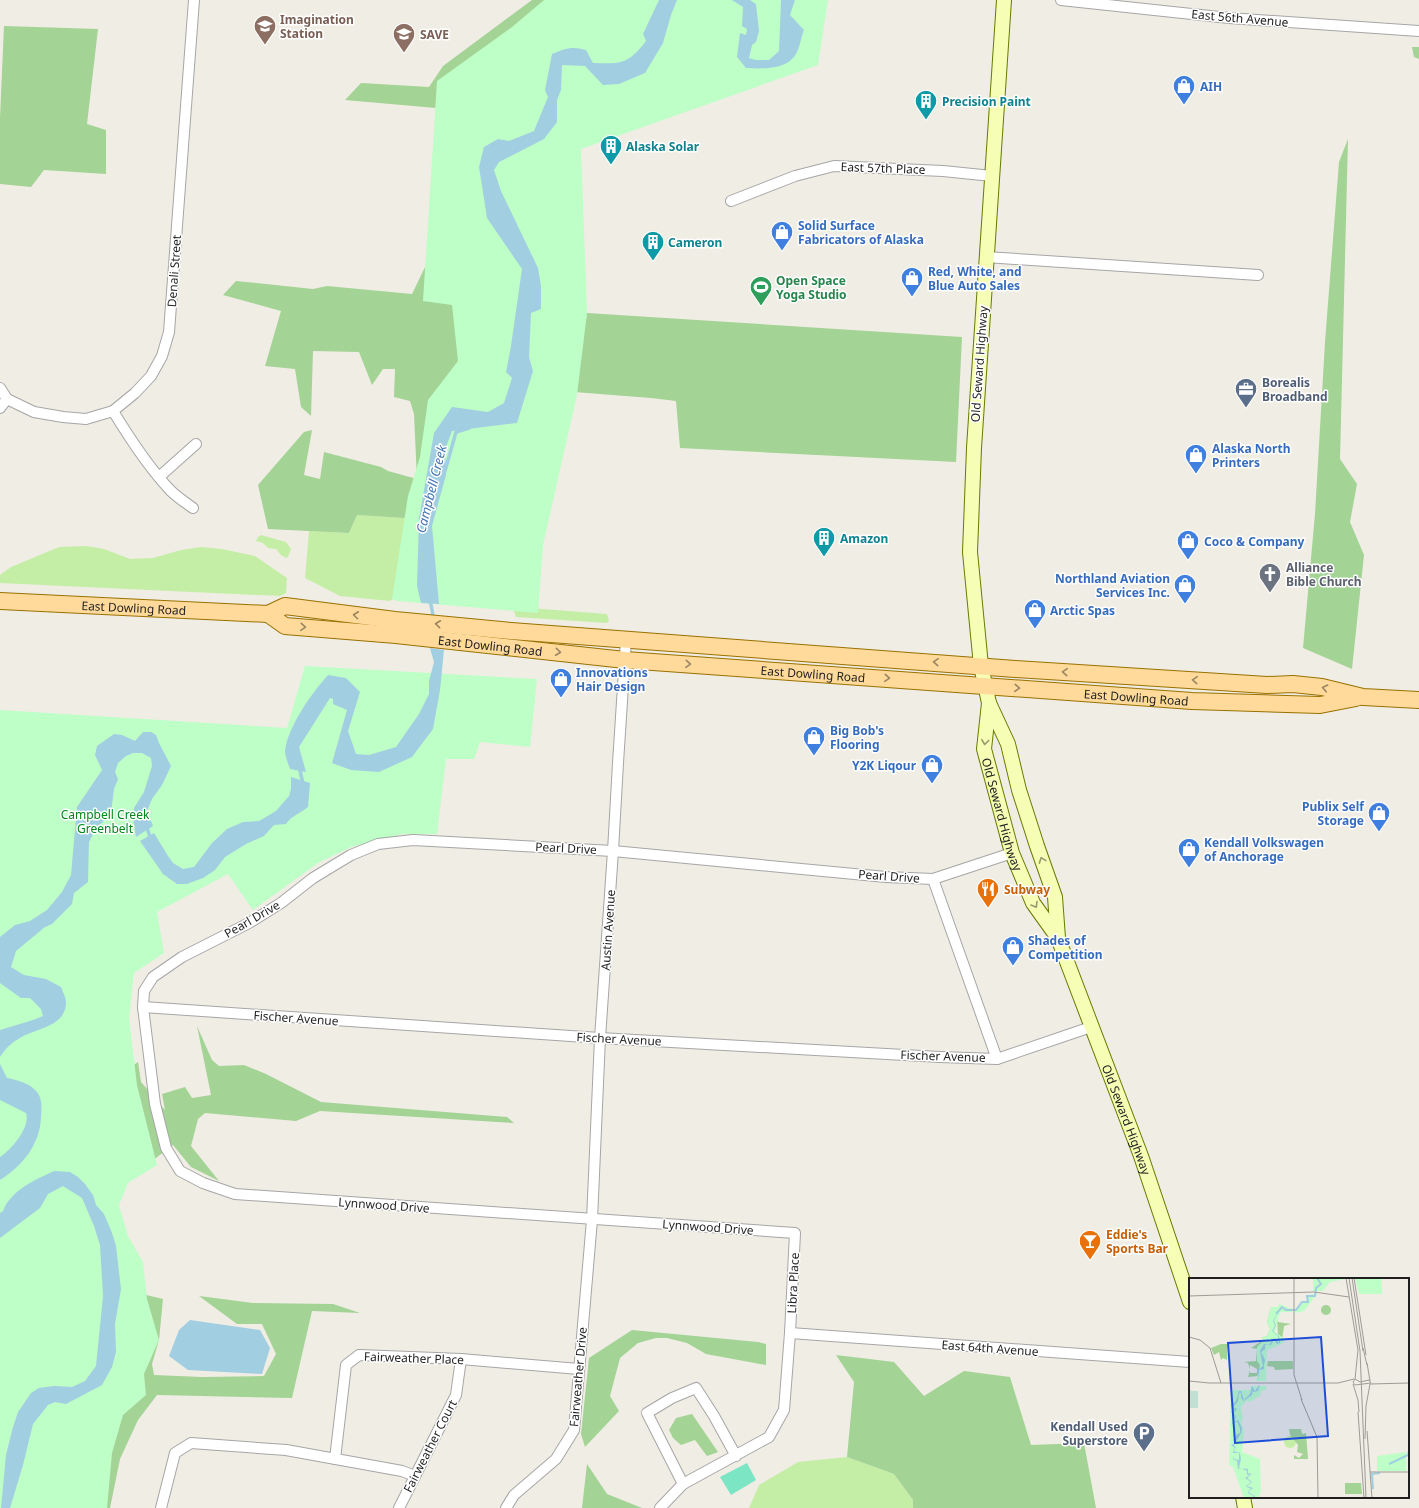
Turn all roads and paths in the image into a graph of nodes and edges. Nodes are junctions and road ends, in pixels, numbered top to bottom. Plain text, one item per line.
1 (194, 0) edge
2 (1004, 0) edge
3 (1061, 0) edge
4 (1419, 31) edge
5 (992, 176) junction
6 (731, 201) dead end
7 (986, 257) junction
8 (1258, 275) dead end
9 (0, 388) edge
10 (7, 399) junction
11 (0, 408) edge
12 (113, 411) junction
13 (196, 444) dead end
14 (159, 477) junction
15 (193, 508) dead end
16 (0, 601) edge
17 (478, 636) junction
18 (626, 640) junction
19 (625, 660) junction
20 (981, 666) junction
21 (985, 686) junction
22 (1362, 697) junction
23 (1419, 700) edge
24 (989, 703) junction
25 (614, 851) junction
26 (1012, 853) junction
27 (933, 879) junction
28 (1058, 938) junction
29 (153, 977) joint
30 (143, 1007) junction
31 (1091, 1027) junction
32 (600, 1038) junction
33 (997, 1059) junction
34 (592, 1220) junction
35 (795, 1233) joint
36 (1189, 1299) edge
37 (790, 1333) junction
38 (460, 1359) junction
39 (1189, 1362) edge
40 (580, 1369) junction
41 (736, 1456) junction
42 (335, 1459) junction
43 (415, 1476) junction
44 (683, 1484) junction
45 (1243, 1498) edge
46 (161, 1508) edge
47 (399, 1508) edge
48 (506, 1508) edge
49 (660, 1508) edge
50 (1245, 1508) edge

1 - 12 street, Denali Street
2 - 5 main road, Old Seward Highway
3 - 4 street, East 56th Avenue
5 - 6 street, East 57th Place
5 - 7 main road, Old Seward Highway
7 - 8 street
7 - 20 main road, Old Seward Highway
9 - 10 street
10 - 11 street
10 - 12 street, Denali Street
12 - 14 street
13 - 14 street
14 - 15 street
16 - 17 main road, East Dowling Road
17 - 18 main road, East Dowling Road
17 -> 19 main road, East Dowling Road
18 - 19 street, Austin Avenue
20 -> 18 main road, East Dowling Road
19 -> 21 main road, East Dowling Road
19 - 25 street, Austin Avenue
20 - 21 main road, Old Seward Highway
22 -> 20 main road, East Dowling Road
21 -> 22 main road, East Dowling Road
21 - 24 main road, Old Seward Highway
22 - 23 main road, East Dowling Road
24 -> 26 main road, Old Seward Highway
28 -> 24 main road, Old Seward Highway
25 - 27 street, Pearl Drive
25 - 29 street, Pearl Drive
25 - 32 street, Austin Avenue
26 - 27 street, Pearl Drive
26 -> 28 main road, Old Seward Highway
27 - 33 street
28 - 31 main road, Old Seward Highway
29 - 30 street, Lynnwood Drive
30 - 32 street, Fischer Avenue
30 - 34 street, Lynnwood Drive
31 - 33 street, Fischer Avenue
31 - 36 main road, Old Seward Highway
32 - 33 street, Fischer Avenue
32 - 34 street, Austin Avenue
34 - 35 street, Lynnwood Drive
34 - 40 street, Fairweather Drive
35 - 37 street, Libra Place
37 - 39 street, East 64th Avenue
37 - 41 street, Libra Place
38 - 40 street, Fairweather Place
38 - 42 street, Fairweather Place
38 - 43 street, Fairweather Court
40 - 48 street, Fairweather Drive
41 - 44 street, Libra Place
41 - 44 street
42 - 43 street
42 - 46 street
43 - 47 street, Fairweather Court
44 - 49 street, Libra Place
45 - 50 main road

